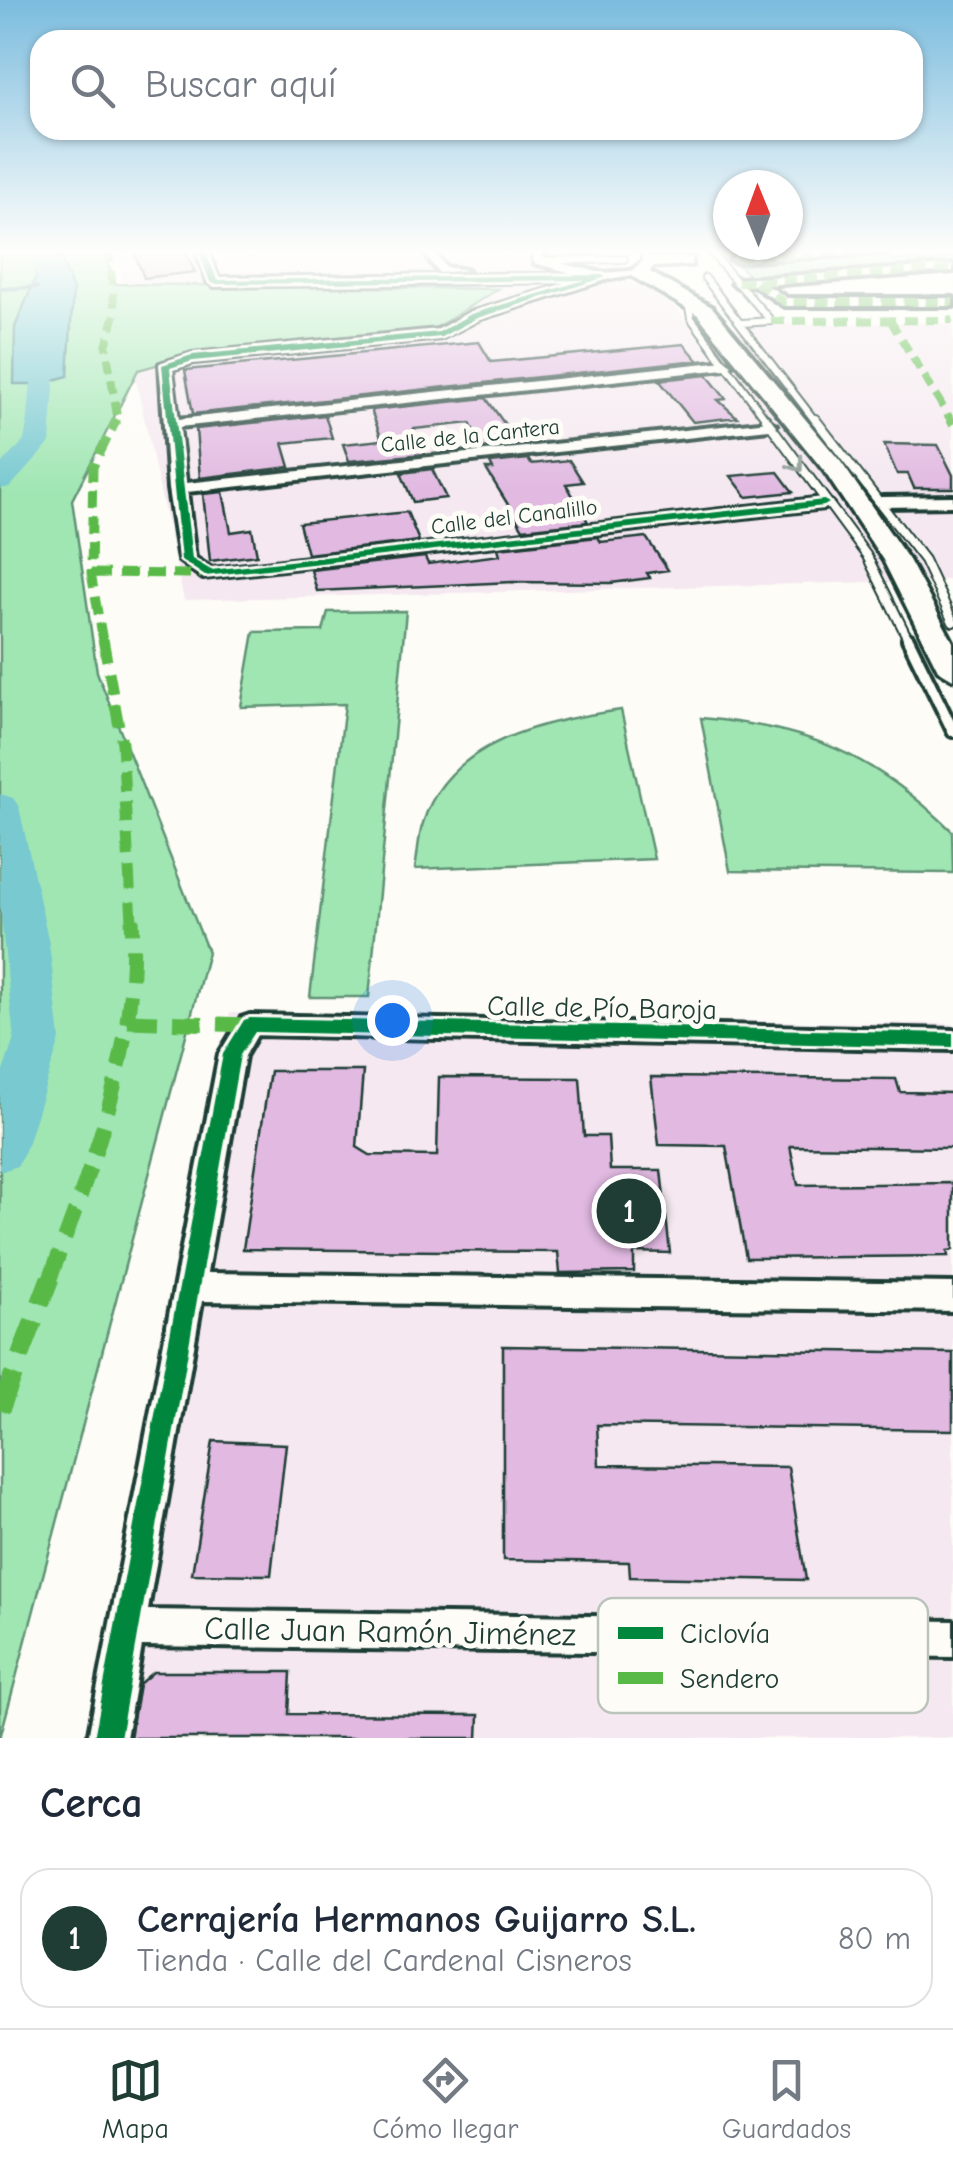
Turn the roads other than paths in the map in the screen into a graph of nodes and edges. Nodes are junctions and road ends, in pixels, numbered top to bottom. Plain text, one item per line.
1 (448, 330) edge
2 (700, 330) edge
3 (717, 330) edge
4 (748, 330) edge
5 (726, 365) junction
6 (171, 424) junction
7 (768, 425) junction
8 (176, 489) junction
9 (953, 501) edge
10 (882, 502) junction
11 (824, 503) junction
12 (953, 622) edge
13 (953, 670) edge
14 (953, 731) edge
15 (953, 1040) edge
16 (188, 1287) junction
17 (953, 1297) edge
18 (127, 1628) junction
19 (598, 1634) edge
20 (928, 1639) edge
21 (953, 1639) edge
22 (107, 1738) edge

1 - 6 street
2 - 5 lane
3 - 13 main road
4 - 10 lane
5 - 6 street
5 - 7 lane
6 - 8 street
7 - 8 street, Calle de la Cantera
7 -> 11 lane
8 - 11 street, Calle del Canalillo
9 - 10 street
10 - 12 lane
11 - 14 lane
15 - 16 street, Calle de Pío Baroja
16 - 17 street
16 - 18 street
18 - 19 street, Calle Juan Ramón Jiménez
18 - 22 street
20 - 21 street, Calle Juan Ramón Jiménez

